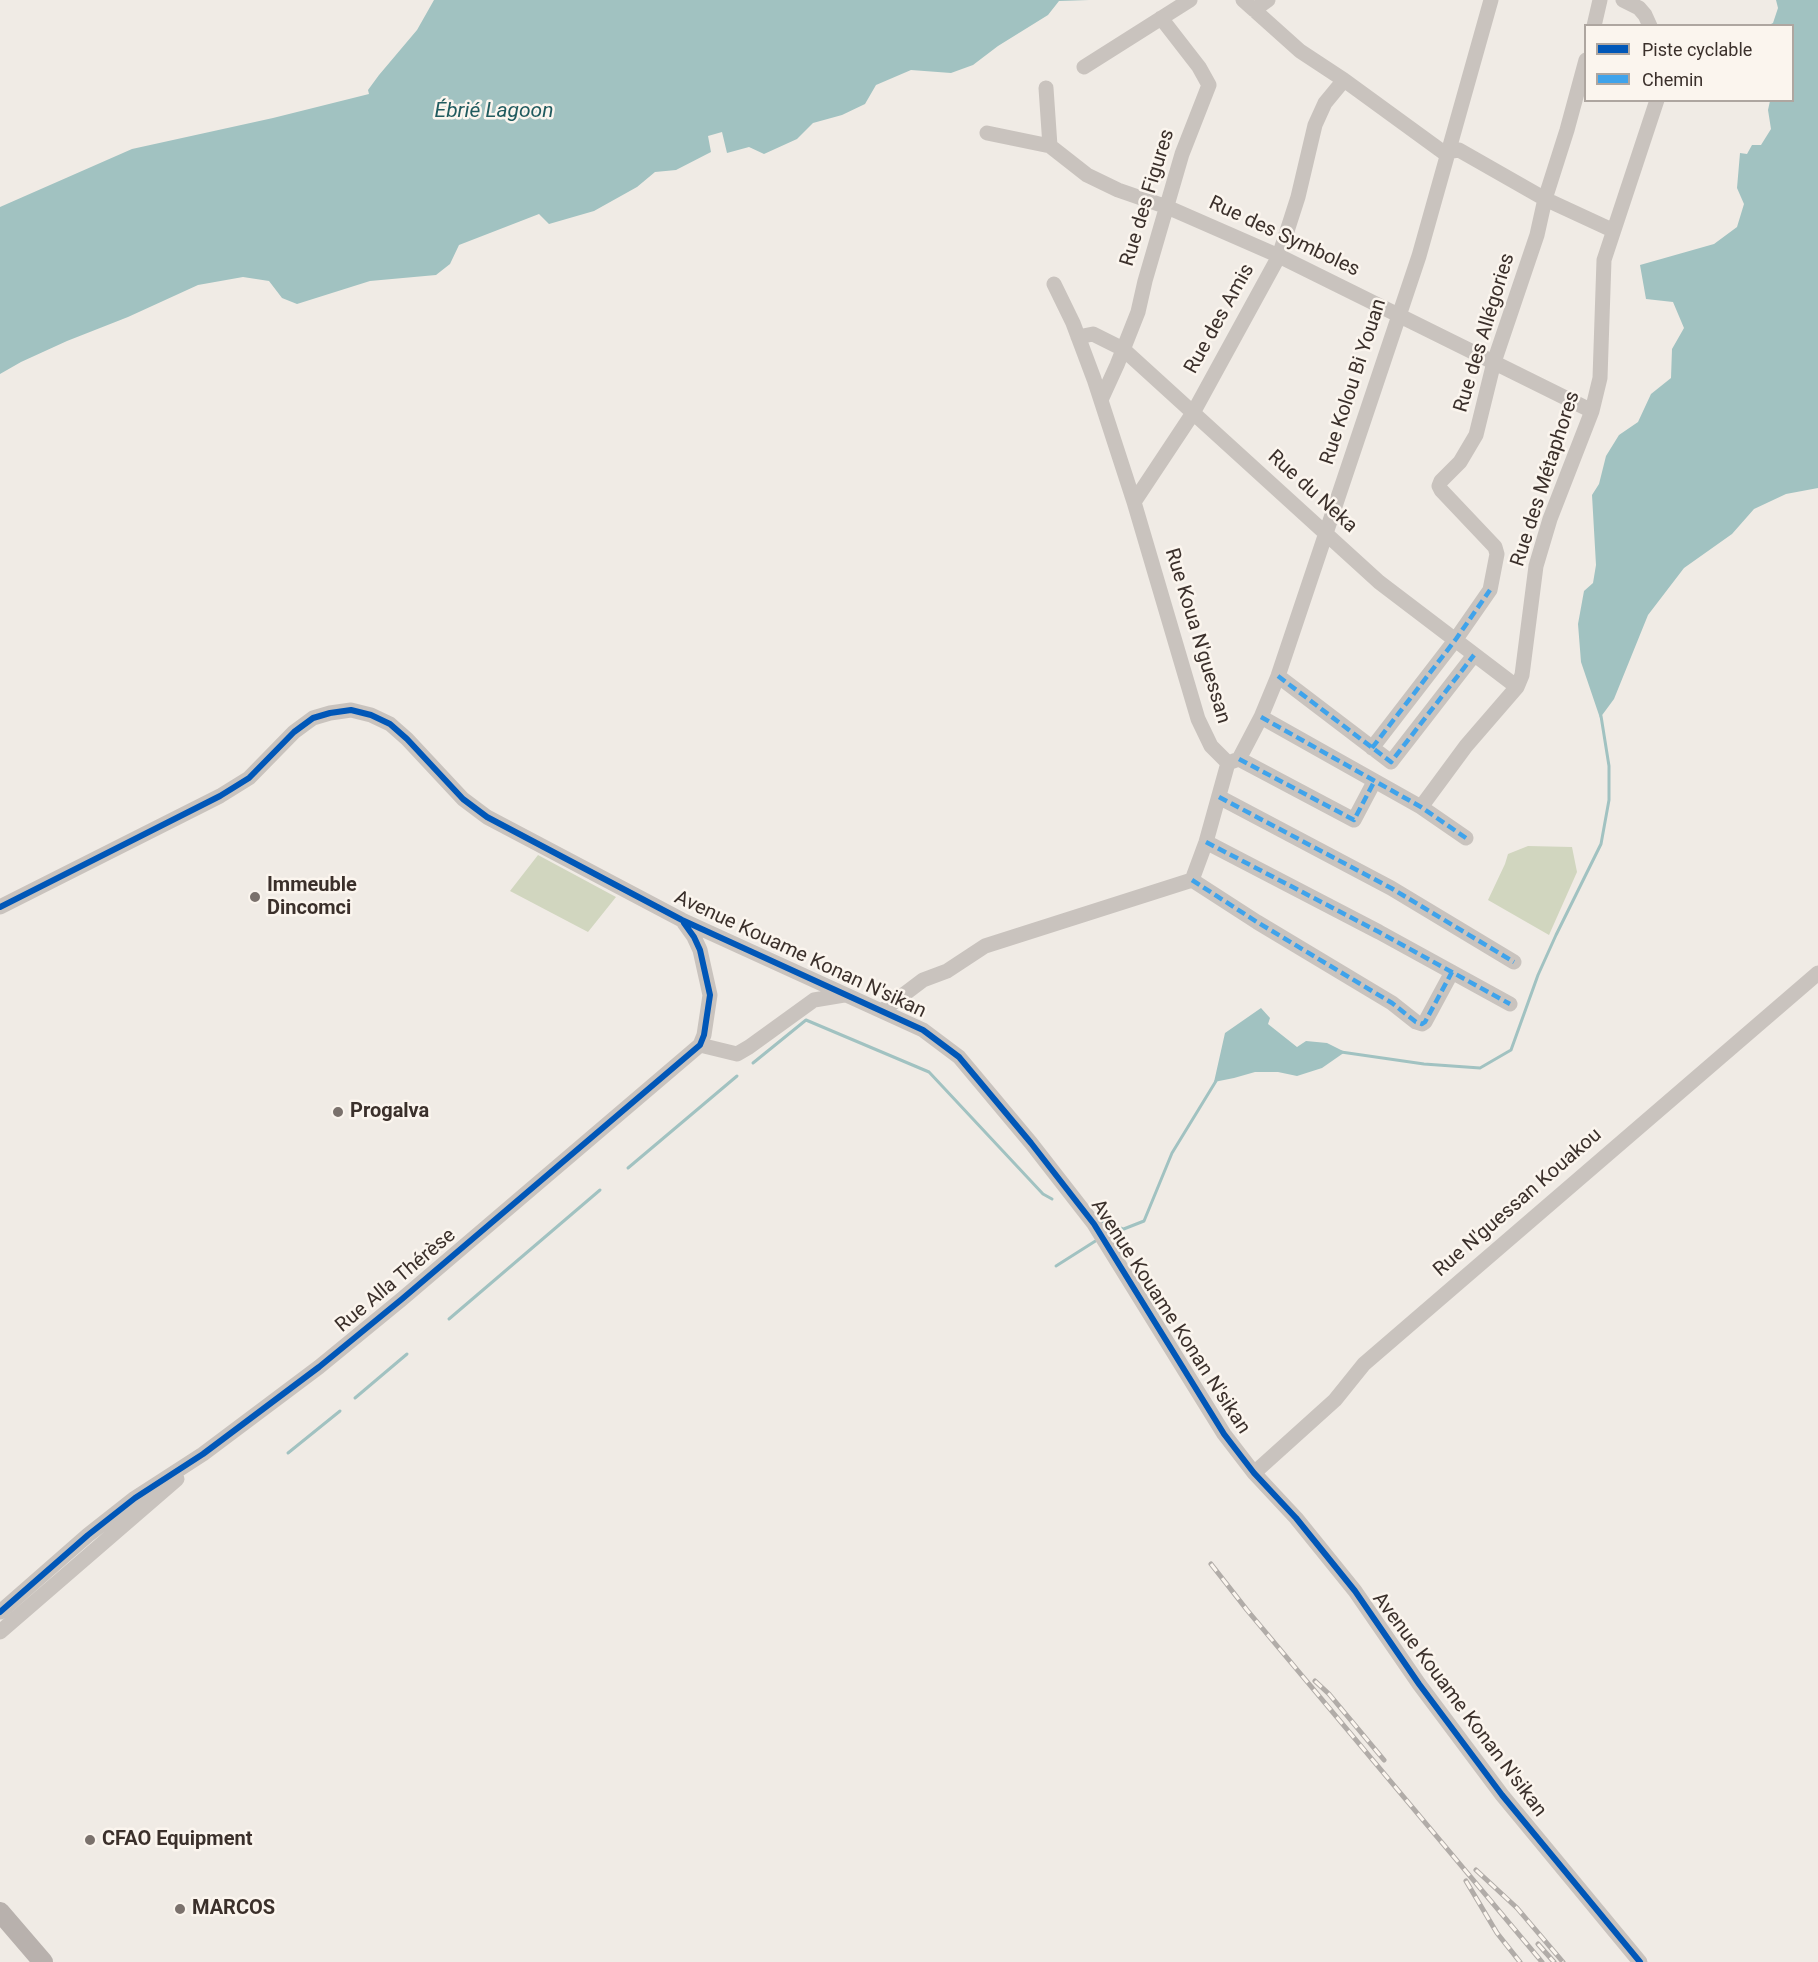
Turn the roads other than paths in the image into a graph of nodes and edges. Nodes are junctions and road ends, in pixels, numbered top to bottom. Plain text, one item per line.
1 (1190, 0) edge
2 (1268, 0) edge
3 (1491, 0) edge
4 (1600, 0) edge
5 (1623, 0) edge
6 (1249, 5) edge
7 (1161, 18) junction
8 (1594, 24) edge
9 (1649, 24) edge
10 (1084, 67) dead end
11 (1584, 67) edge
12 (1344, 80) junction
13 (1046, 88) dead end
14 (1656, 102) edge
15 (987, 133) dead end
16 (1050, 146) junction
17 (1447, 155) junction
18 (1545, 199) junction
19 (1167, 207) junction
20 (1612, 230) junction
21 (1279, 256) junction
22 (1054, 284) dead end
23 (1398, 314) junction
24 (1078, 337) junction
25 (1123, 349) junction
26 (1494, 362) junction
27 (1101, 400) junction
28 (1592, 411) junction
29 (1193, 413) junction
30 (1134, 502) junction
31 (1326, 533) junction
32 (1456, 639) junction
33 (1474, 655) junction
34 (1278, 676) junction
35 (1517, 687) junction
36 (1261, 717) junction
37 (1372, 748) junction
38 (1233, 761) junction
39 (1374, 782) junction
40 (1219, 797) junction
41 (1421, 807) junction
42 (1466, 838) dead end
43 (1206, 842) junction
44 (1192, 880) junction
45 (0, 907) edge
46 (682, 920) junction
47 (1514, 962) dead end
48 (1452, 972) junction
49 (1818, 973) edge
50 (844, 995) junction
51 (1510, 1004) dead end
52 (882, 1011) junction
53 (700, 1045) junction
54 (203, 1454) junction
55 (1254, 1473) junction
56 (0, 1612) edge
57 (0, 1632) edge
58 (0, 1912) edge
59 (43, 1962) edge
60 (1640, 1962) edge

1 - 7 street
2 - 6 street
3 - 17 street, Rue Kolou Bi Youan
4 - 8 street
5 - 9 street
6 - 12 street
7 - 10 street
7 - 19 street, Rue des Figures
11 - 18 street, Rue des Allégories
12 - 17 street
12 - 21 street, Rue des Amis
13 - 16 street
14 - 20 street, Rue des Métaphores
15 - 16 street, Rue des Symboles
16 - 19 street, Rue des Symboles
17 - 18 street
17 - 23 street, Rue Kolou Bi Youan
18 - 20 street
18 - 26 street, Rue des Allégories
19 - 21 street, Rue des Symboles
19 - 25 street, Rue des Figures
20 - 28 street, Rue des Métaphores
21 - 23 street, Rue des Symboles
21 - 29 street, Rue des Amis
22 - 24 street, Rue Koua N'guessan
23 - 26 street, Rue des Symboles
23 - 31 street, Rue Kolou Bi Youan
24 - 25 street, Rue du Neka
24 - 27 street, Rue Koua N'guessan
25 - 27 street, Rue des Figures
25 - 29 street, Rue du Neka
26 - 28 street, Rue des Symboles
26 - 32 street, Rue des Allégories
27 - 30 street, Rue Koua N'guessan
28 - 35 street, Rue des Métaphores
29 - 30 street, Rue des Amis
29 - 31 street, Rue du Neka
30 - 38 street, Rue Koua N'guessan
31 - 32 street, Rue du Neka
31 - 34 street, Rue Kolou Bi Youan
32 - 33 street, Rue du Neka
32 - 37 street
33 - 35 street, Rue du Neka
33 - 37 street
34 - 36 street, Rue Kolou Bi Youan
34 - 37 street
35 - 41 street, Rue des Métaphores
36 - 38 street, Rue Kolou Bi Youan
36 - 39 street
38 - 39 street
38 - 40 street
39 - 41 street
40 - 43 street
40 - 47 street
41 - 42 street
43 - 44 street
43 - 48 street
44 - 48 street
44 - 52 street
45 - 46 street, Avenue Kouame Konan N'sikan
46 - 50 street, Avenue Kouame Konan N'sikan
46 - 53 street
48 - 51 street
49 - 55 street, Rue N'guessan Kouakou
50 - 52 street, Avenue Kouame Konan N'sikan
50 - 53 street
52 - 55 street, Avenue Kouame Konan N'sikan
53 - 54 street, Rue Alla Thérèse
54 - 56 street, Rue Alla Thérèse
54 - 57 street, Rue Alla Thérèse
55 - 60 street, Avenue Kouame Konan N'sikan
58 - 59 main road

